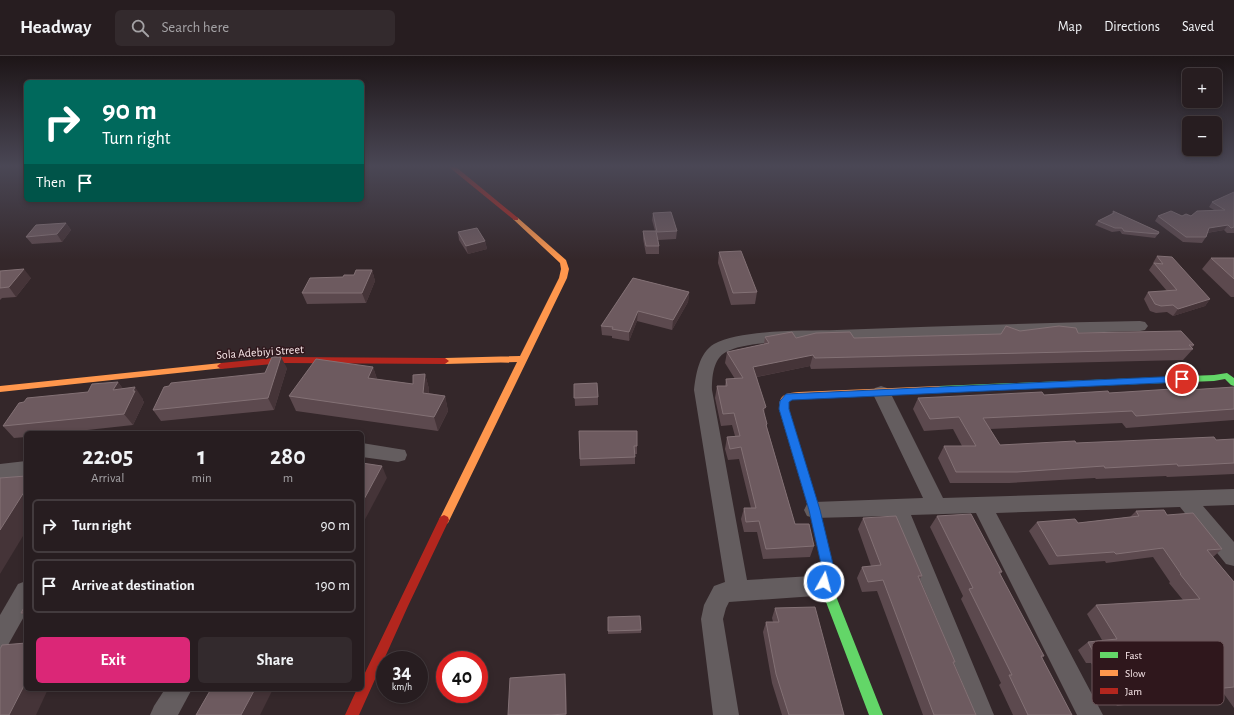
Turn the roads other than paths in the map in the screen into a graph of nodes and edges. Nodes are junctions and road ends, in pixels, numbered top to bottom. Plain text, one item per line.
1 (491, 198) edge
2 (1140, 326) dead end
3 (523, 359) junction
4 (1234, 383) edge
5 (0, 389) edge
6 (881, 392) junction
7 (364, 450) edge
8 (398, 455) dead end
9 (24, 469) edge
10 (0, 472) edge
11 (1234, 497) edge
12 (1184, 498) junction
13 (982, 505) junction
14 (937, 506) junction
15 (898, 507) junction
16 (814, 510) junction
17 (1234, 558) edge
18 (824, 582) junction
19 (738, 591) junction
20 (24, 595) edge
21 (0, 637) edge
22 (364, 689) edge
23 (166, 691) edge
24 (179, 691) edge
25 (363, 691) edge
26 (158, 715) edge
27 (164, 715) edge
28 (352, 715) edge
29 (726, 715) edge
30 (876, 715) edge
31 (981, 715) edge
32 (1090, 715) edge

1 - 3 street
2 - 19 street
3 - 5 street, Sola Adebiyi Street
3 - 22 street
4 - 6 street
6 - 14 street
6 - 16 street
7 - 8 street
9 - 10 street
11 - 12 street
12 - 13 street
12 - 17 street
13 - 14 street
13 - 32 street
14 - 15 street
15 - 16 street
15 - 31 street
16 - 18 street
18 - 19 street
18 - 30 street
19 - 29 street
20 - 21 street
23 - 26 street
24 - 27 street
25 - 28 street

